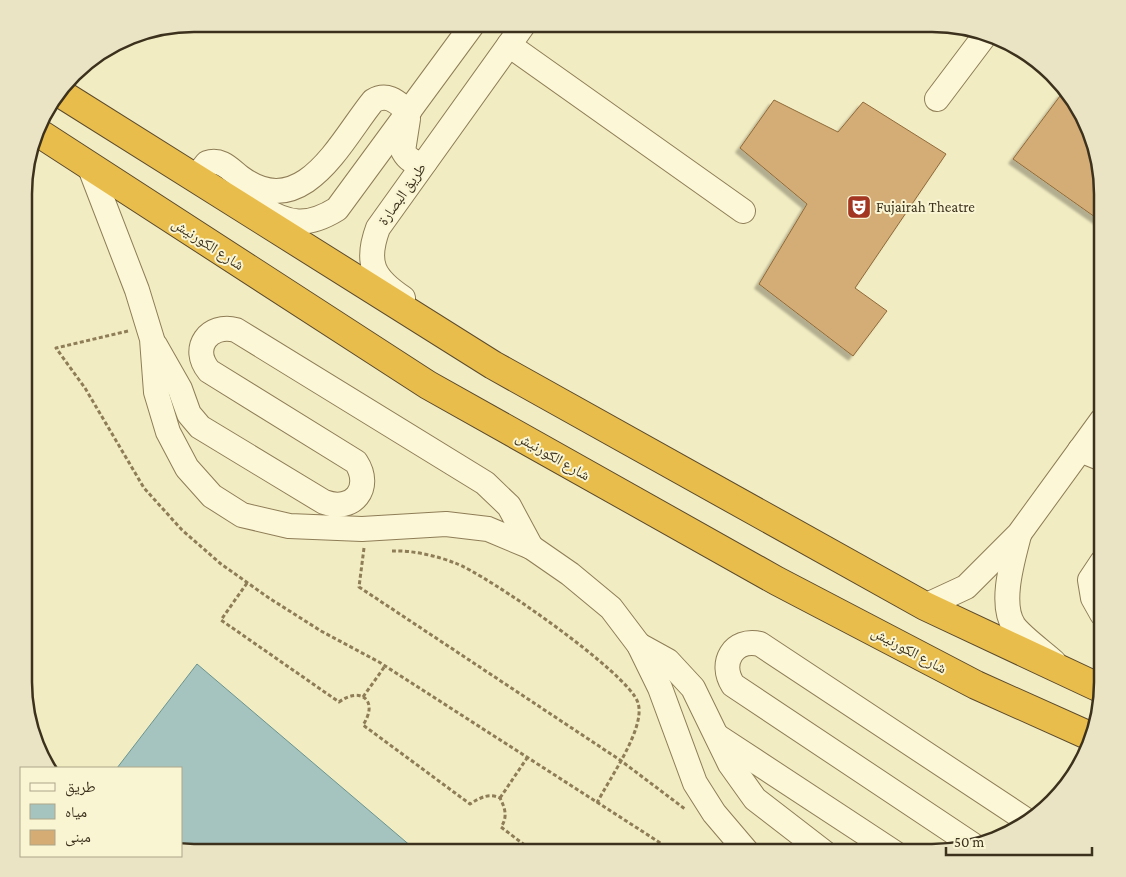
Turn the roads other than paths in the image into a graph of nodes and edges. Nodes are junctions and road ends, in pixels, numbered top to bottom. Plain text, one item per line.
1 (467, 33) edge
2 (518, 33) edge
3 (981, 41) edge
4 (509, 45) junction
5 (66, 97) edge
6 (937, 99) dead end
7 (410, 112) junction
8 (44, 136) edge
9 (425, 162) junction
10 (90, 168) junction
11 (198, 179) junction
12 (743, 210) dead end
13 (150, 333) junction
14 (493, 365) junction
15 (1094, 432) edge
16 (1080, 450) junction
17 (1093, 456) edge
18 (1019, 534) junction
19 (530, 547) junction
20 (1093, 575) edge
21 (1093, 598) edge
22 (926, 606) junction
23 (639, 645) junction
24 (1070, 676) junction
25 (1093, 686) edge
26 (1085, 734) edge
27 (716, 735) junction
28 (1021, 817) edge
29 (967, 840) edge
30 (741, 845) edge
31 (814, 845) edge
32 (883, 845) edge

1 - 7 street
2 - 4 street, طريق البصارة
3 - 6 street
4 - 9 street, طريق البصارة
4 - 12 street
5 - 11 highway
7 - 9 street
7 - 11 street
7 - 11 street
8 - 10 highway, شارع الكورنيش
9 - 14 street, طريق البصارة
10 - 13 street
10 - 26 highway, شارع الكورنيش
11 - 14 highway
13 - 19 street
13 - 19 street
14 - 22 highway
15 - 16 street
16 - 17 street
16 - 18 street
18 - 22 street
18 - 24 street
19 - 23 street
20 - 21 street
22 - 24 highway
23 - 27 street
23 - 30 street
24 - 25 highway
27 - 31 street
27 - 32 street
28 - 29 street

